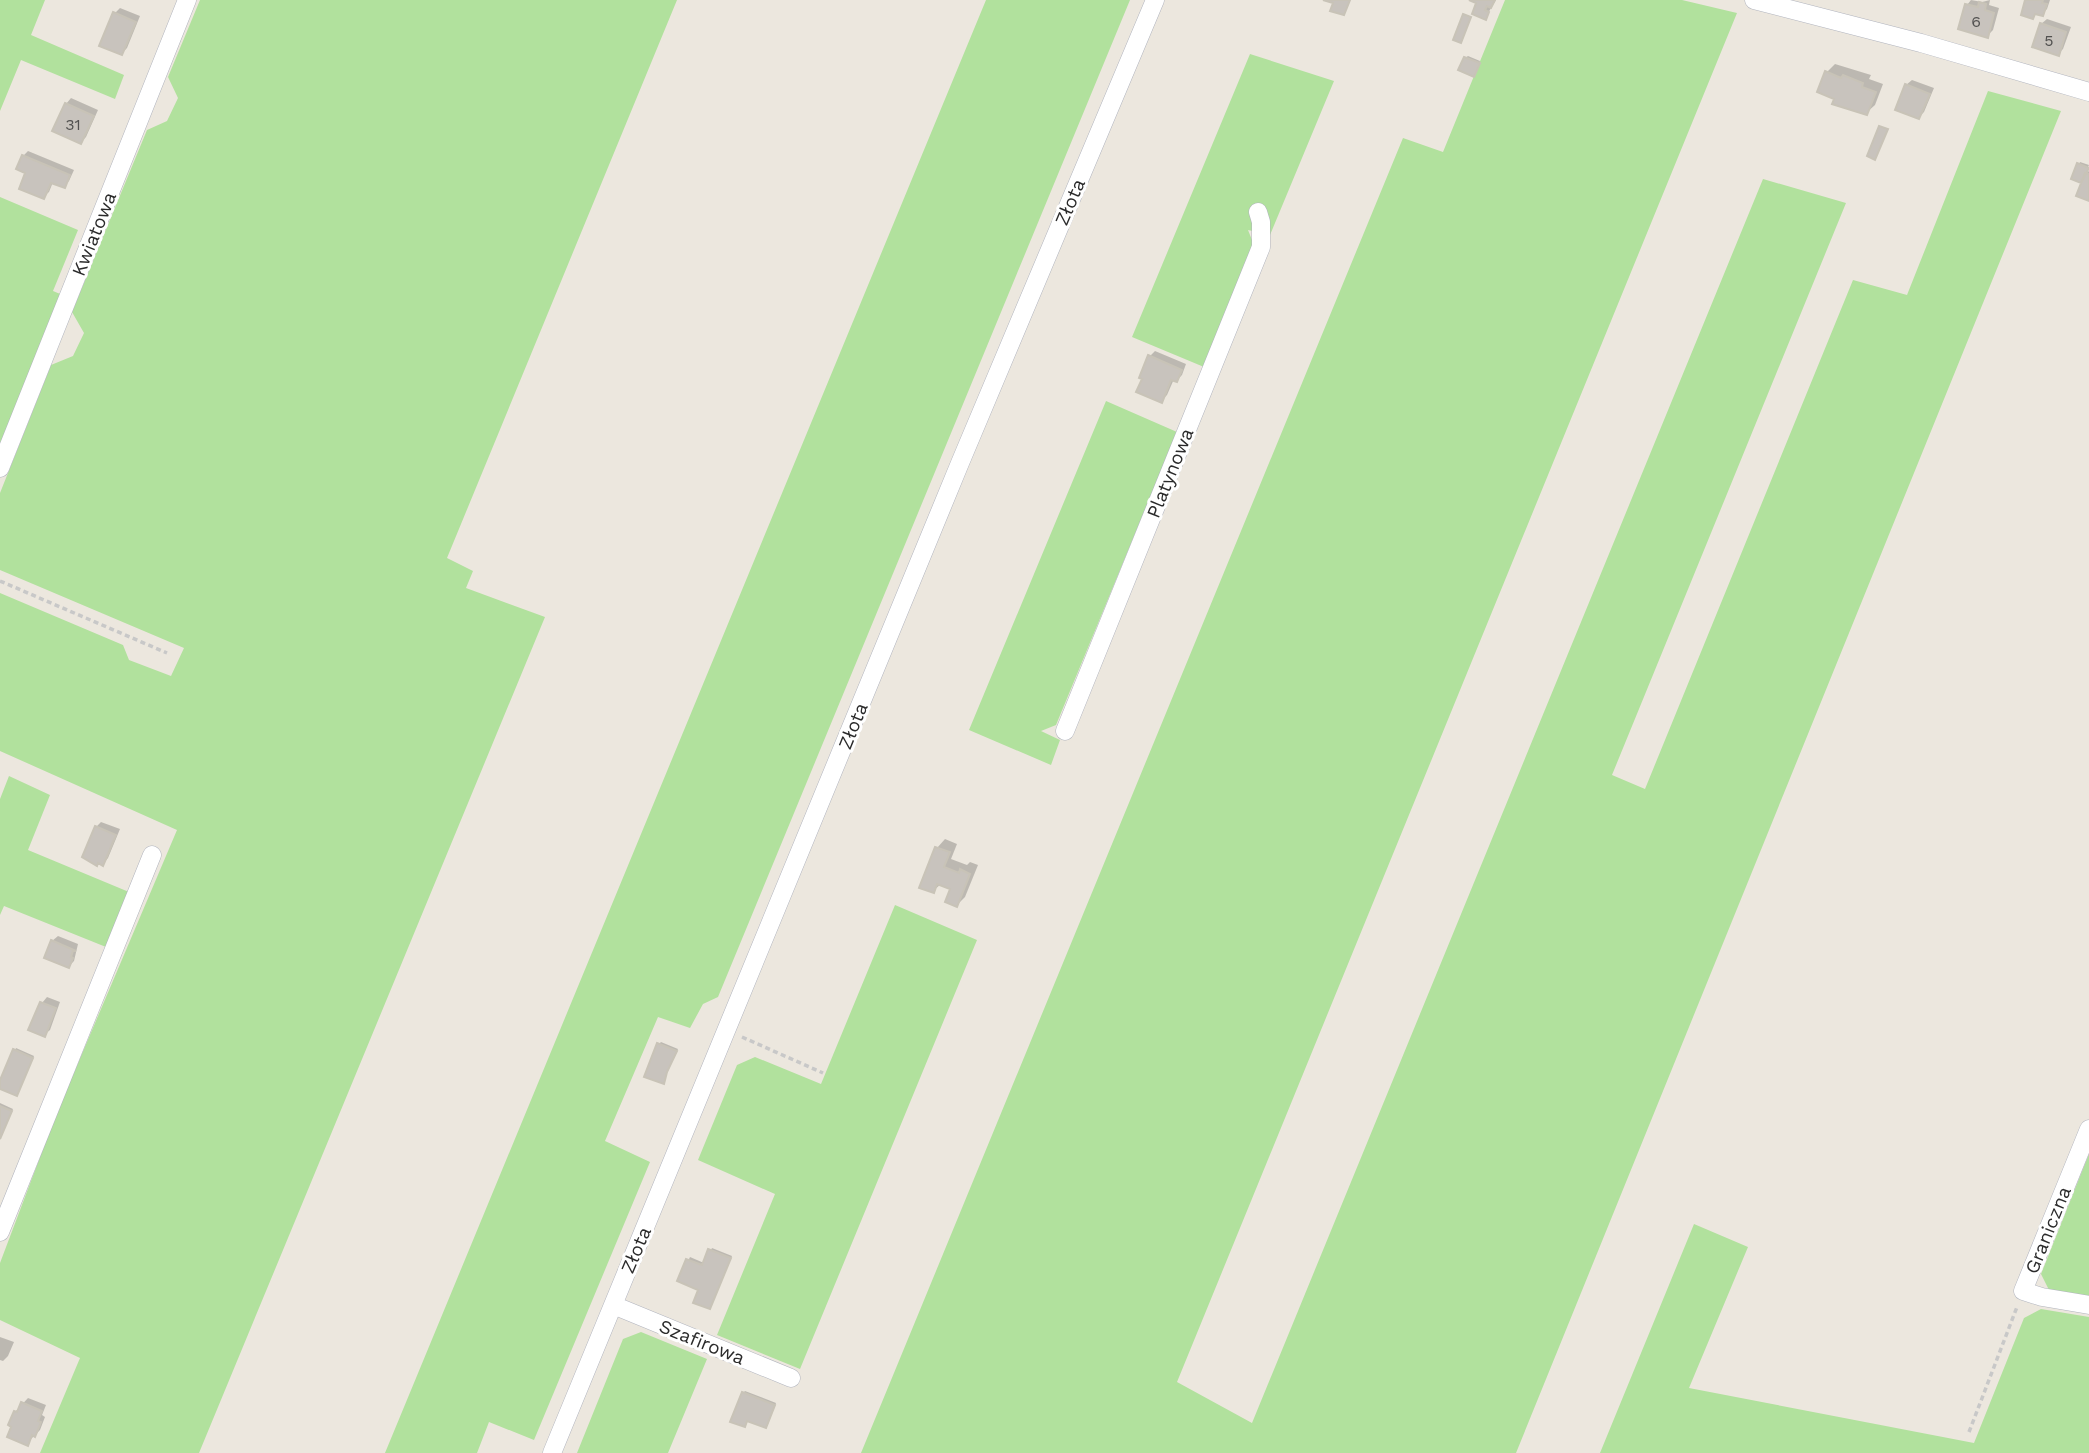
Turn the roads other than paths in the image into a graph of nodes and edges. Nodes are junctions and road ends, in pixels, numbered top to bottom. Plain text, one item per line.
1 (187, 0) edge
2 (1155, 0) edge
3 (1755, 0) edge
4 (2089, 92) edge
5 (1258, 212) dead end
6 (0, 468) edge
7 (1065, 731) dead end
8 (152, 855) dead end
9 (2089, 1129) edge
10 (0, 1232) edge
11 (613, 1305) junction
12 (2089, 1306) edge
13 (791, 1378) dead end
14 (552, 1453) edge

1 - 6 street, Kwiatowa
2 - 11 street, Złota
3 - 4 street
5 - 7 street, Platynowa
8 - 10 street
9 - 12 street, Graniczna
11 - 13 street, Szafirowa
11 - 14 street, Złota

